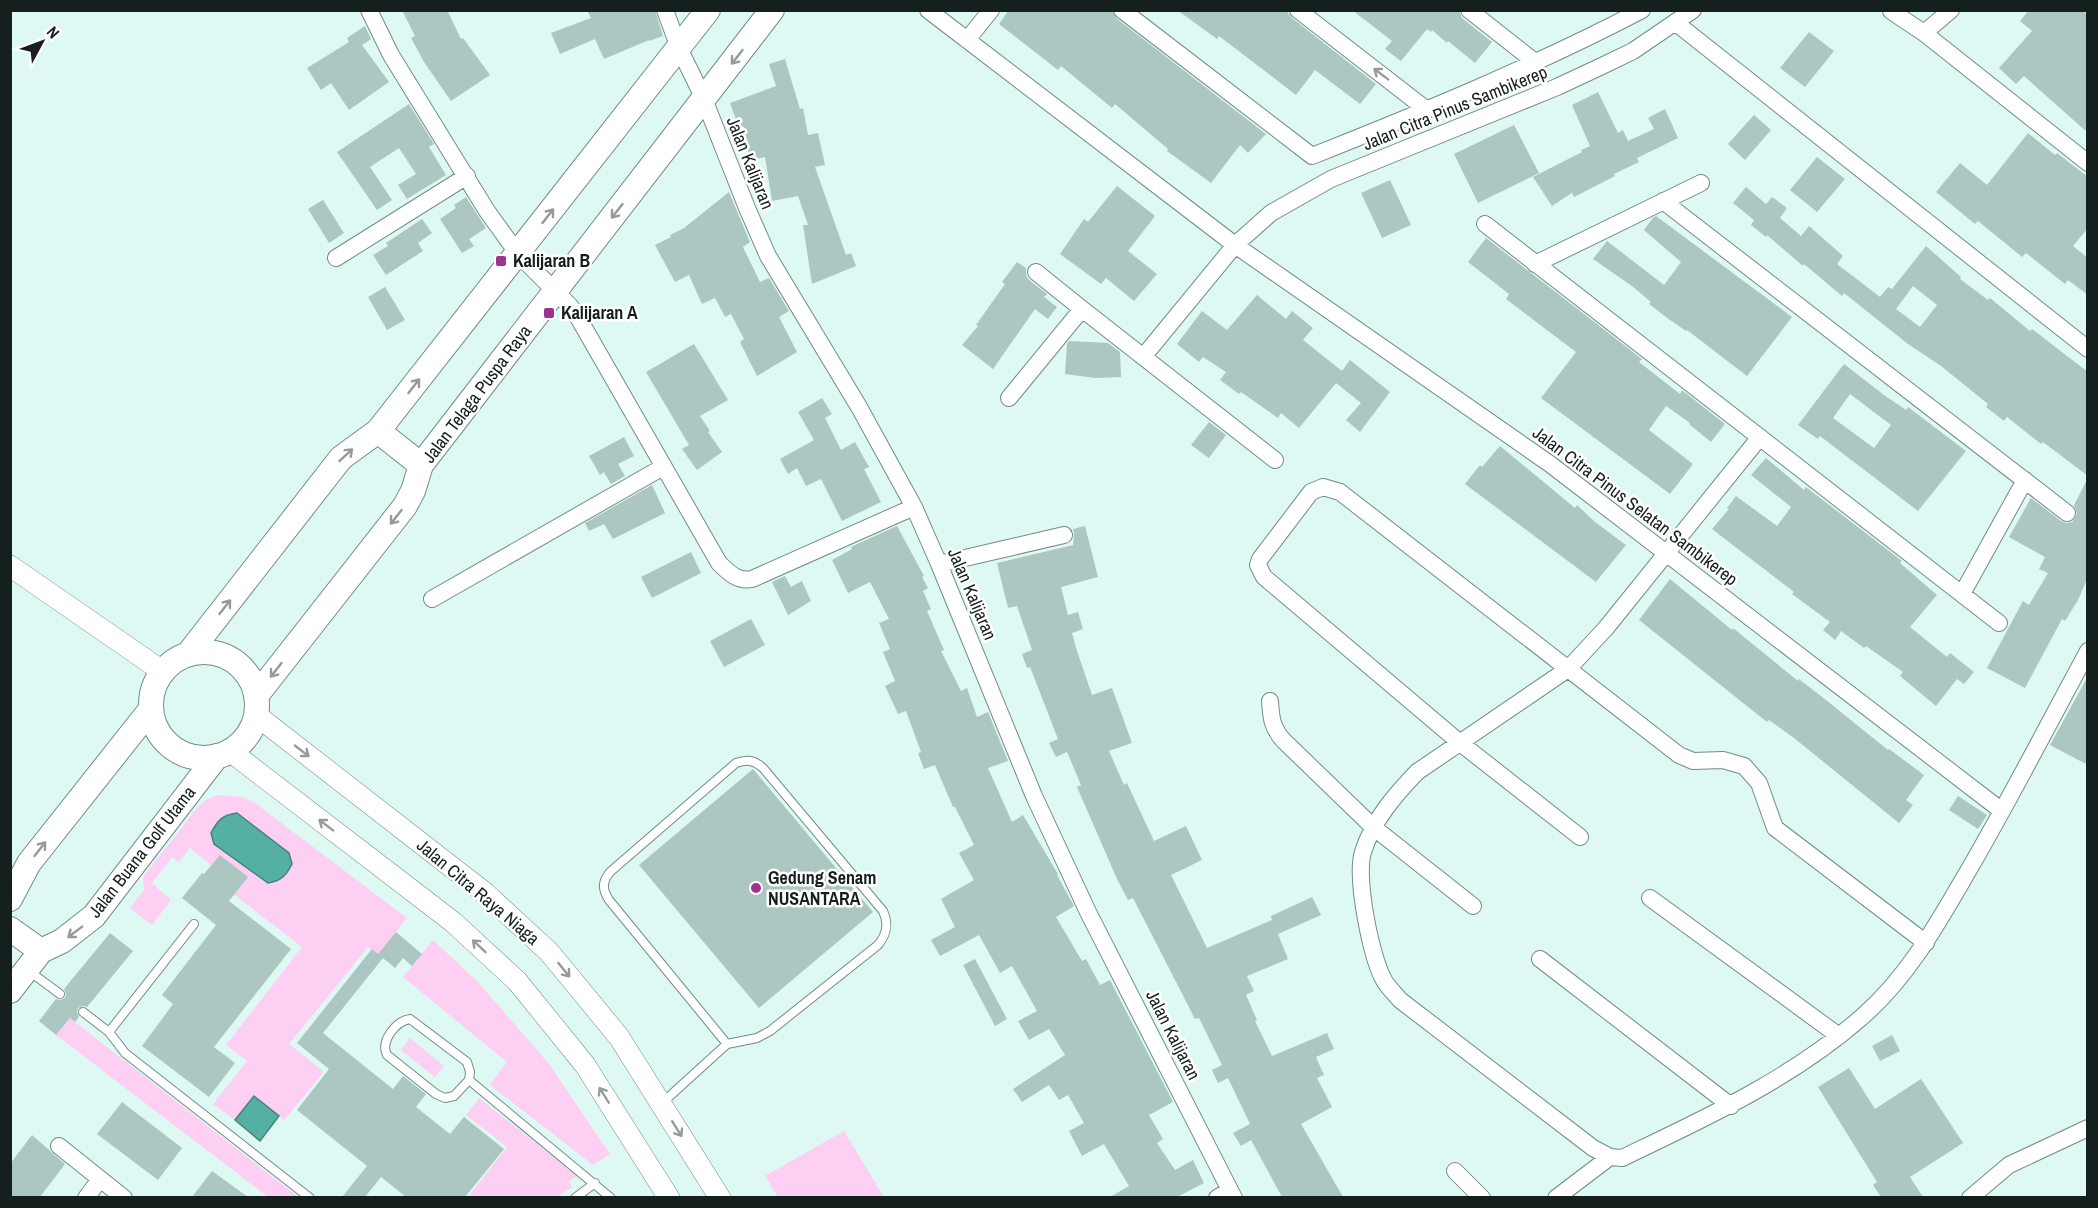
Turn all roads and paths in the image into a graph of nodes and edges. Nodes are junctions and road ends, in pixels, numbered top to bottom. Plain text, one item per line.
1 (369, 10) edge
2 (665, 10) edge
3 (708, 10) edge
4 (772, 10) edge
5 (928, 10) edge
6 (991, 10) edge
7 (1122, 10) edge
8 (1298, 10) edge
9 (1469, 10) edge
10 (1693, 10) edge
11 (1952, 10) edge
12 (1641, 11) edge
13 (1891, 11) edge
14 (1676, 23) junction
15 (1924, 33) junction
16 (968, 40) junction
17 (679, 48) junction
18 (1535, 62) junction
19 (704, 99) junction
20 (1427, 110) junction
21 (2088, 164) edge
22 (466, 176) junction
23 (1701, 183) dead end
24 (1664, 201) junction
25 (1485, 224) dead end
26 (1235, 245) junction
27 (518, 254) junction
28 (336, 258) dead end
29 (1536, 264) junction
30 (1036, 272) dead end
31 (555, 292) junction
32 (1082, 309) junction
33 (2088, 349) edge
34 (1143, 357) junction
35 (1009, 398) dead end
36 (378, 431) junction
37 (1760, 437) junction
38 (1275, 460) dead end
39 (421, 465) junction
40 (663, 467) junction
41 (2025, 480) junction
42 (914, 507) junction
43 (2067, 513) dead end
44 (1064, 535) dead end
45 (1666, 554) junction
46 (939, 564) junction
47 (10, 566) edge
48 (1962, 594) junction
49 (432, 599) dead end
50 (1999, 623) dead end
51 (2088, 651) edge
52 (189, 653) junction
53 (1568, 669) junction
54 (162, 672) junction
55 (1270, 701) dead end
56 (256, 705) junction
57 (151, 709) junction
58 (1459, 742) junction
59 (223, 754) junction
60 (2002, 811) junction
61 (1373, 827) junction
62 (1580, 837) dead end
63 (1650, 898) dead end
64 (10, 899) edge
65 (1473, 906) dead end
66 (194, 924) dead end
67 (10, 929) edge
68 (1926, 943) junction
69 (1540, 959) dead end
70 (34, 961) junction
71 (10, 991) edge
72 (60, 994) dead end
73 (83, 1012) dead end
74 (109, 1032) junction
75 (1839, 1036) junction
76 (727, 1044) junction
77 (469, 1080) junction
78 (661, 1104) junction
79 (1731, 1106) junction
80 (2088, 1128) edge
81 (59, 1146) dead end
82 (1610, 1157) junction
83 (1455, 1171) dead end
84 (100, 1179) junction
85 (595, 1183) junction
86 (1227, 1195) edge
87 (86, 1197) edge
88 (124, 1197) edge
89 (310, 1197) edge
90 (575, 1197) edge
91 (611, 1197) edge
92 (669, 1197) edge
93 (720, 1197) edge
94 (1482, 1197) edge
95 (1556, 1197) edge
96 (1970, 1197) edge

1 - 22 street
2 - 17 street, Jalan Kalijaran
3 - 17 main road
4 -> 19 main road, Jalan Telaga Puspa Raya
5 - 16 street, Jalan Citra Pinus Selatan Sambikerep
6 - 16 street
7 - 20 street
20 -> 8 street
9 - 18 street
10 - 14 street, Jalan Citra Pinus Sambikerep
11 - 15 street
12 - 18 street
13 - 15 street
14 - 26 street, Jalan Citra Pinus Sambikerep
14 - 33 street
15 - 21 street
16 - 26 street, Jalan Citra Pinus Selatan Sambikerep
17 - 19 street, Jalan Kalijaran
27 -> 17 main road
18 - 20 street
19 -> 31 main road, Jalan Telaga Puspa Raya
19 - 42 street, Jalan Kalijaran
22 - 27 street
22 - 28 street
23 - 24 street
24 - 29 street
24 - 41 street
25 - 29 street
26 - 34 street, Jalan Citra Pinus Sambikerep
26 - 45 street, Jalan Citra Pinus Selatan Sambikerep
27 - 31 street
36 -> 27 main road
29 - 37 street
30 - 32 street
31 - 39 main road, Jalan Telaga Puspa Raya
31 - 40 street
32 - 34 street
32 - 35 street
34 - 38 street
36 - 39 main road
52 -> 36 main road
37 - 45 street
37 - 48 street
39 -> 56 main road, Jalan Telaga Puspa Raya
40 - 42 street
40 - 49 street
41 - 43 street
41 - 48 street
42 - 46 street, Jalan Kalijaran
44 - 46 street
45 - 53 street
45 - 60 street, Jalan Citra Pinus Selatan Sambikerep
46 - 86 street, Jalan Kalijaran
47 - 54 street
48 - 50 street
51 - 60 street
52 - 54 main road
52 - 56 main road
53 - 58 street
53 - 58 street
53 - 68 street
54 - 57 main road
55 - 61 street
56 - 59 main road
56 -> 78 street, Jalan Citra Raya Niaga
57 - 59 main road
64 -> 57 main road
58 - 61 street
58 - 62 street
59 -> 70 main road, Jalan Buana Golf Utama
92 -> 59 street
60 - 68 street
61 - 65 street
61 - 82 street
63 - 75 street
66 - 74 lane
67 - 70 main road
68 - 75 street
69 - 79 street
70 - 71 main road, Jalan Buana Golf Utama
70 - 72 lane
73 - 74 lane
74 - 89 lane
75 - 79 street
76 - 76 lane
76 - 78 lane
77 - 77 lane
77 - 85 lane
78 -> 93 street, Jalan Citra Raya Niaga
79 - 82 street
80 - 96 street
81 - 84 street
82 - 95 street
83 - 94 street
84 - 87 street
84 - 88 street
85 - 90 lane
85 - 91 lane

